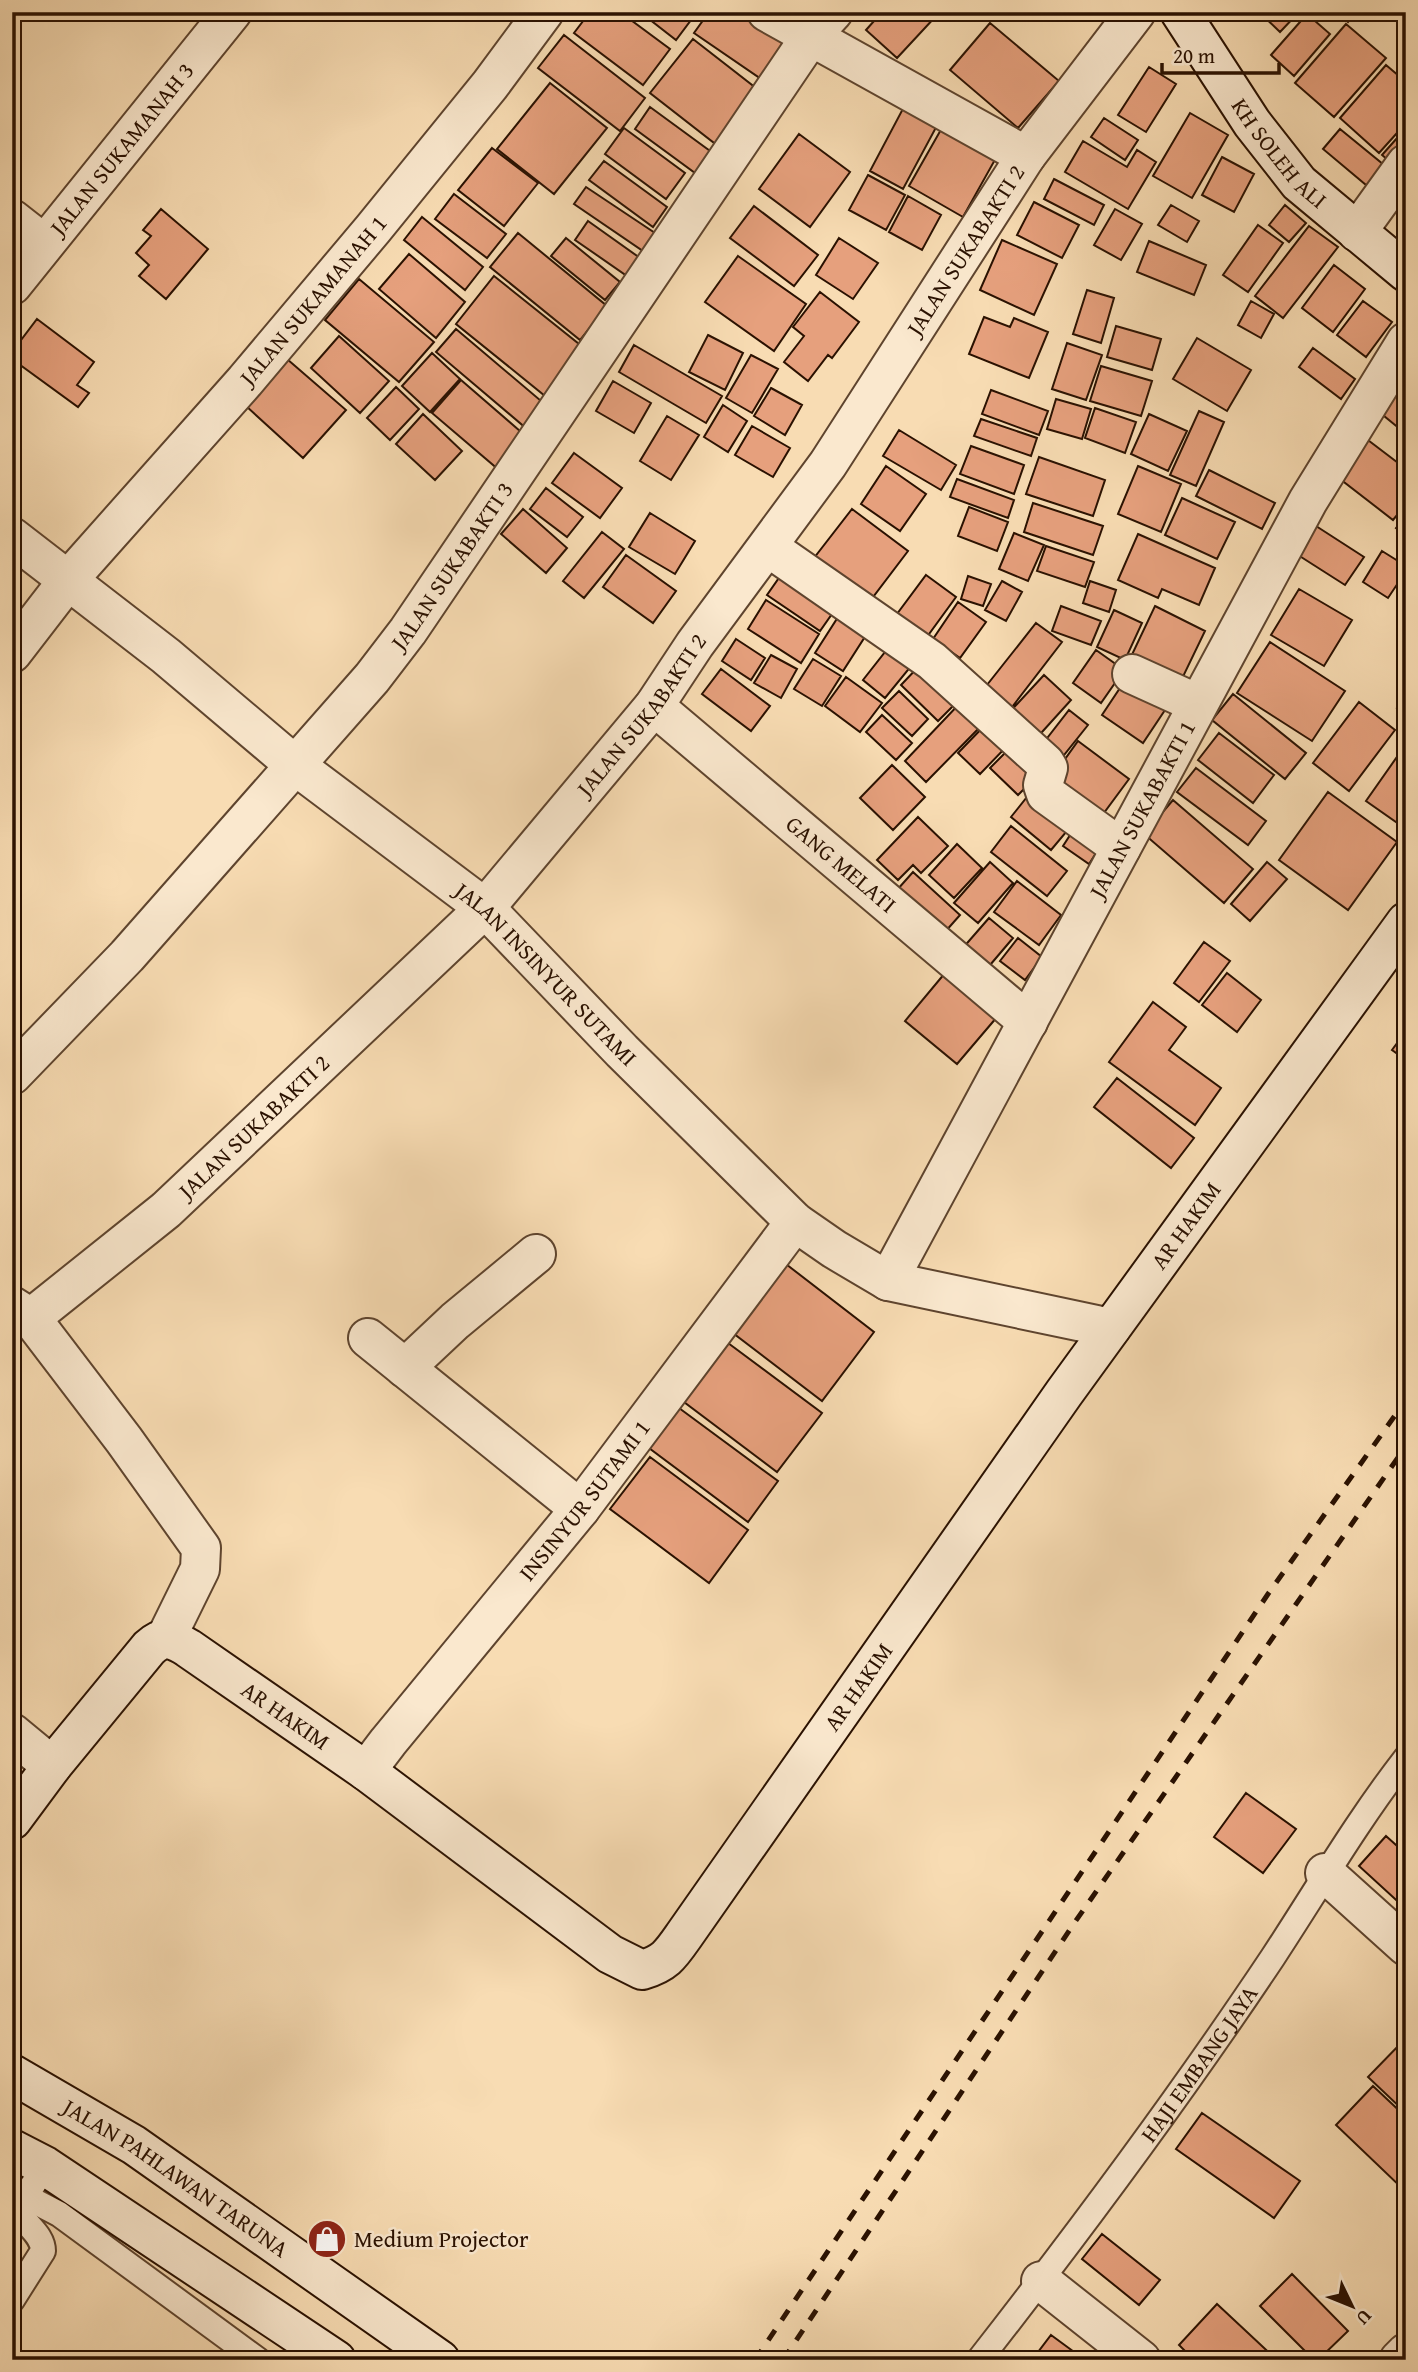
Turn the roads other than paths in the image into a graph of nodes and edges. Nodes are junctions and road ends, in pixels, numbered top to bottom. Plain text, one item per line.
1 (232, 12) edge
2 (544, 12) edge
3 (767, 12) edge
4 (1136, 12) edge
5 (1180, 12) edge
6 (822, 24) edge
7 (1026, 156) junction
8 (1406, 164) edge
9 (12, 219) edge
10 (1357, 232) junction
11 (44, 244) junction
12 (1406, 272) edge
13 (12, 285) edge
14 (1406, 342) edge
15 (12, 537) edge
16 (768, 547) junction
17 (69, 579) junction
18 (12, 653) edge
19 (1132, 674) dead end
20 (1198, 704) junction
21 (654, 706) junction
22 (296, 766) junction
23 (1121, 848) junction
24 (485, 908) junction
25 (1406, 922) edge
26 (1028, 1022) junction
27 (12, 1076) edge
28 (795, 1222) junction
29 (536, 1254) dead end
30 (888, 1281) junction
31 (22, 1312) edge
32 (1111, 1328) junction
33 (368, 1338) dead end
34 (405, 1368) junction
35 (580, 1509) junction
36 (166, 1638) junction
37 (12, 1732) edge
38 (1406, 1758) edge
39 (52, 1766) junction
40 (366, 1771) junction
41 (12, 1820) edge
42 (1325, 1874) junction
43 (1406, 1946) edge
44 (12, 2074) edge
45 (29, 2158) edge
46 (20, 2204) junction
47 (1041, 2281) junction
48 (12, 2300) edge
49 (1406, 2353) edge
50 (258, 2360) edge
51 (336, 2360) edge
52 (440, 2360) edge
53 (979, 2360) edge
54 (1141, 2360) edge
55 (1399, 2360) edge

1 - 11 street, JALAN SUKAMANAH 3
2 - 17 street, JALAN SUKAMANAH 1
3 - 6 street
4 - 7 street, JALAN SUKABAKTI 2
5 - 10 street, KH SOLEH ALI
6 - 7 street
6 - 22 street, JALAN SUKABAKTI 3
7 - 16 street, JALAN SUKABAKTI 2
8 - 10 street
9 - 11 street
10 - 12 street, KH SOLEH ALI
11 - 13 street, JALAN SUKAMANAH 3
14 - 20 street, JALAN SUKABAKTI 1
15 - 17 street, JALAN INSINYUR SUTAMI
16 - 21 street, JALAN SUKABAKTI 2
16 - 23 street
17 - 18 street, JALAN SUKAMANAH 1
17 - 22 street, JALAN INSINYUR SUTAMI
19 - 20 street
20 - 23 street, JALAN SUKABAKTI 1
21 - 24 street, JALAN SUKABAKTI 2
21 - 26 street, GANG MELATI
22 - 24 street, JALAN INSINYUR SUTAMI
22 - 27 street, JALAN SUKABAKTI 3
23 - 26 street, JALAN SUKABAKTI 1
24 - 28 street, JALAN INSINYUR SUTAMI
24 - 31 street, JALAN SUKABAKTI 2
25 - 32 street, AR HAKIM
26 - 30 street, JALAN SUKABAKTI 1
28 - 30 street, JALAN INSINYUR SUTAMI
28 - 35 street, INSINYUR SUTAMI 1
29 - 34 street
30 - 32 street, JALAN INSINYUR SUTAMI
31 - 36 street
32 - 40 street, AR HAKIM
33 - 34 street
34 - 35 street
35 - 40 street, INSINYUR SUTAMI 1
36 - 39 street
36 - 40 street, AR HAKIM
37 - 39 street
38 - 42 lane, HAJI EMBANG JAYA
39 - 41 street
42 - 43 street
42 - 47 lane, HAJI EMBANG JAYA
44 - 52 street, JALAN PAHLAWAN TARUNA
45 - 46 lane
45 - 51 street
46 - 48 lane
46 - 50 lane
47 - 53 lane, HAJI EMBANG JAYA
47 - 54 street
49 - 55 street

